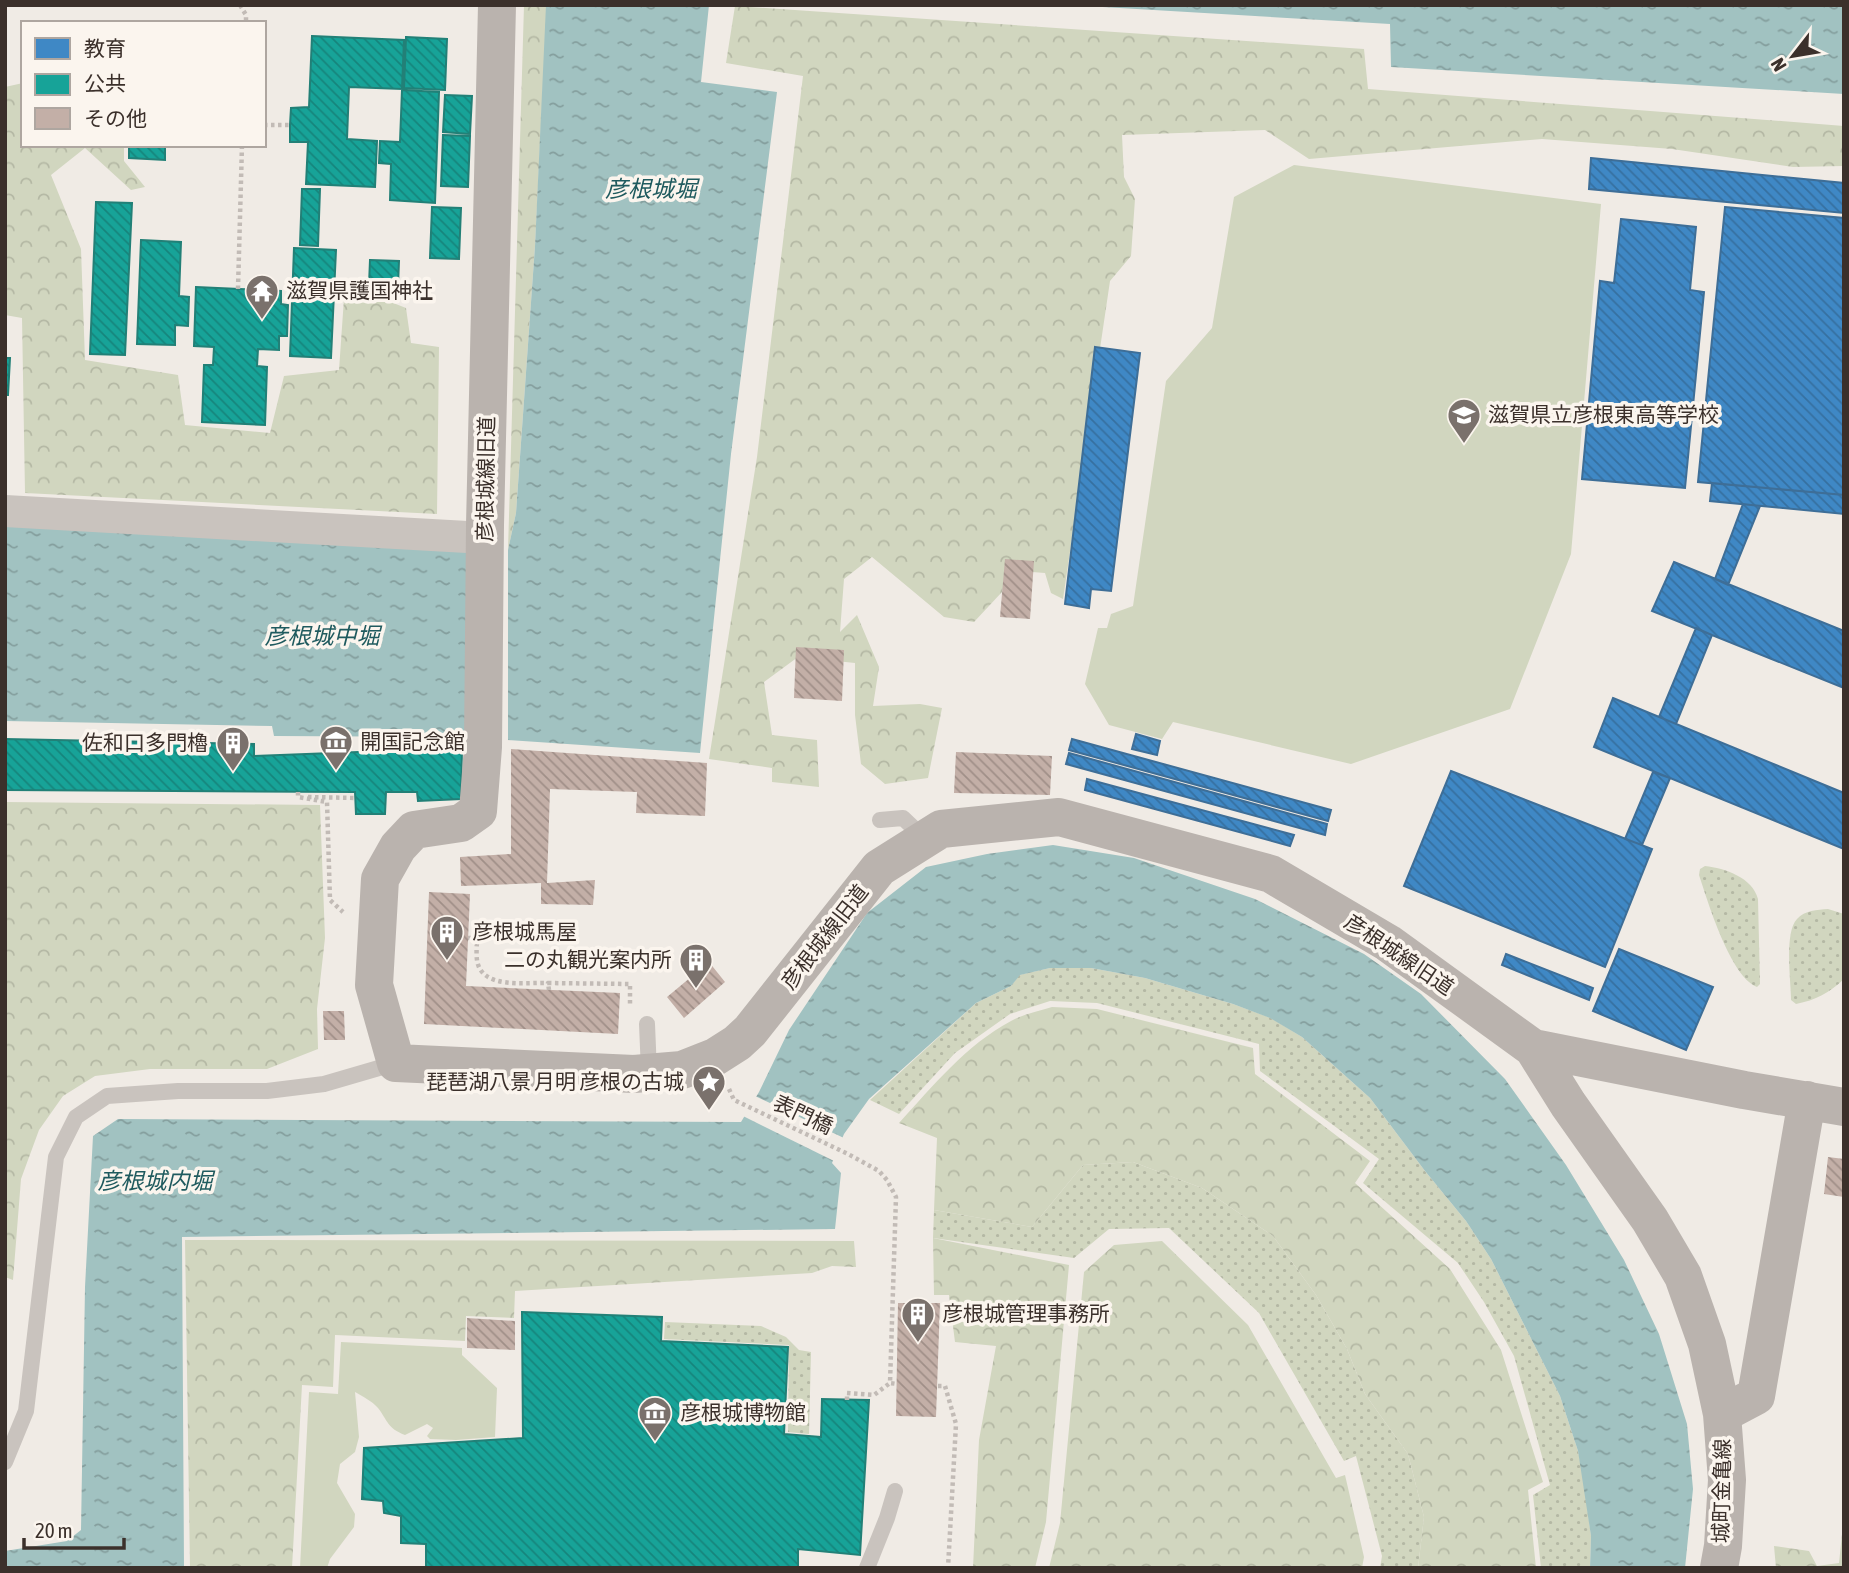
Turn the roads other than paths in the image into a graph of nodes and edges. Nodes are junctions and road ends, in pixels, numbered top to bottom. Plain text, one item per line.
1 (497, 5) edge
2 (5, 512) edge
3 (485, 538) junction
4 (880, 820) dead end
5 (925, 839) junction
6 (647, 1024) dead end
7 (1533, 1048) junction
8 (396, 1063) junction
9 (649, 1072) junction
10 (1807, 1100) junction
11 (1844, 1107) edge
12 (1723, 1414) junction
13 (5, 1462) edge
14 (895, 1491) dead end
15 (867, 1568) edge
16 (1719, 1568) edge

1 - 3 street, 彦根城線旧道
2 - 3 street
3 - 8 street, 彦根城線旧道
4 - 5 lane
5 - 7 street, 彦根城線旧道
5 - 9 street, 彦根城線旧道
6 - 9 lane
7 - 10 street
7 - 12 street, 彦根城線旧道
8 - 9 street, 彦根城線旧道
8 - 13 lane
10 - 11 street
10 - 12 street
12 - 16 street, 城町金亀線
14 - 15 lane

